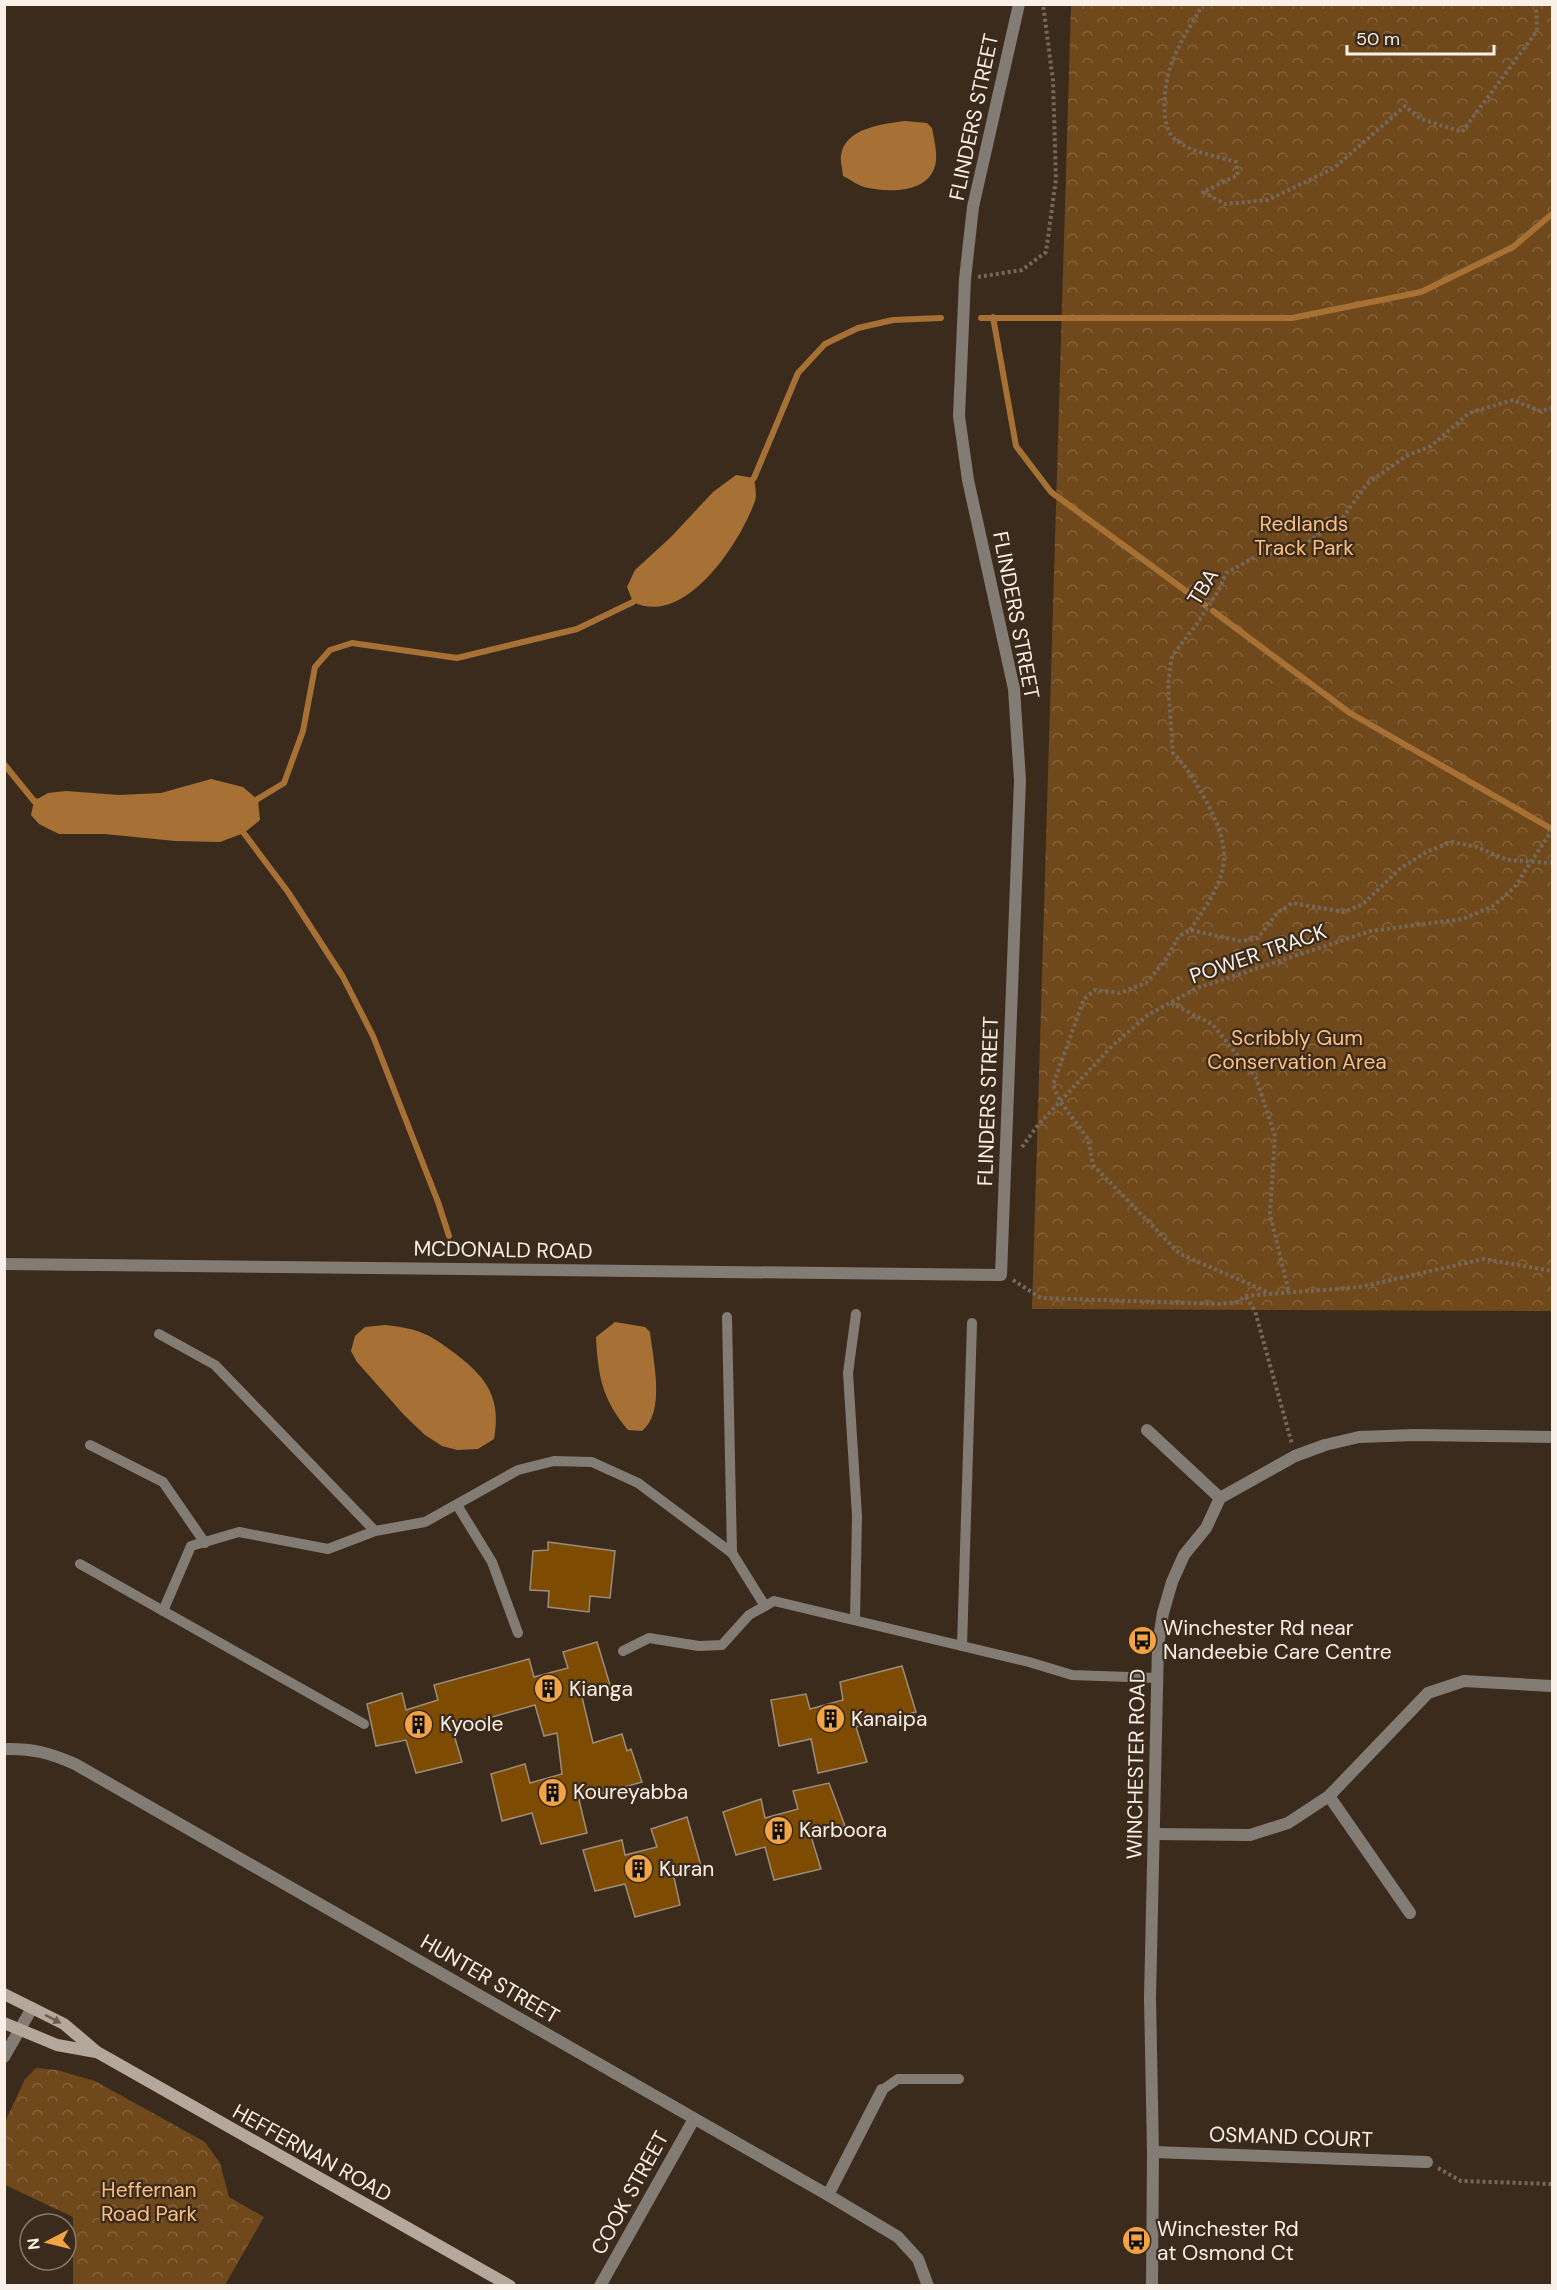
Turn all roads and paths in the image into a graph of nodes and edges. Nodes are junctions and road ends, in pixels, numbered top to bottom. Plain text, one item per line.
1 (1018, 4) edge
2 (1043, 4) edge
3 (1203, 4) edge
4 (1536, 4) edge
5 (965, 279) junction
6 (1552, 408) edge
7 (1552, 830) edge
8 (1533, 861) junction
9 (1552, 863) edge
10 (1190, 930) junction
11 (1171, 1003) junction
12 (1060, 1101) junction
13 (1005, 1171) junction
14 (4, 1264) edge
15 (1552, 1271) edge
16 (1001, 1275) junction
17 (1289, 1293) junction
18 (1272, 1294) junction
19 (1245, 1296) junction
20 (856, 1314) dead end
21 (727, 1317) dead end
22 (972, 1323) dead end
23 (159, 1334) dead end
24 (1147, 1430) dead end
25 (1552, 1437) edge
26 (90, 1446) dead end
27 (1295, 1456) junction
28 (1220, 1498) junction
29 (457, 1505) junction
30 (375, 1531) junction
31 (205, 1543) junction
32 (732, 1553) junction
33 (80, 1564) dead end
34 (765, 1606) junction
35 (163, 1611) junction
36 (855, 1620) junction
37 (518, 1632) dead end
38 (962, 1646) junction
39 (623, 1651) dead end
40 (1157, 1678) junction
41 (1552, 1686) edge
42 (364, 1724) dead end
43 (4, 1749) edge
44 (1329, 1796) junction
45 (1154, 1834) junction
46 (1410, 1913) dead end
47 (4, 1994) edge
48 (32, 2008) junction
49 (4, 2023) edge
50 (20, 2031) junction
51 (97, 2052) junction
52 (4, 2058) edge
53 (959, 2079) dead end
54 (882, 2090) joint
55 (694, 2119) junction
56 (1153, 2152) junction
57 (1427, 2162) joint
58 (1552, 2184) edge
59 (828, 2195) junction
60 (510, 2286) edge
61 (600, 2286) edge
62 (928, 2286) edge
63 (1152, 2286) edge

1 - 5 street, FLINDERS STREET
2 - 5 path
3 - 4 path
5 - 13 street, FLINDERS STREET
6 - 10 path, TBA
7 - 8 path, POWER TRACK
8 - 9 path
8 - 10 path
8 - 11 path, POWER TRACK
10 - 12 path, TBA
11 - 12 path, POWER TRACK
11 - 17 path
12 - 13 path, POWER TRACK
12 - 18 path
13 - 16 street, FLINDERS STREET
14 - 16 street, MCDONALD ROAD
15 - 17 path
16 - 19 path
17 - 18 path
18 - 19 path
19 - 27 path
20 - 36 lane
21 - 32 lane
22 - 38 lane
23 - 30 lane
24 - 28 street
25 - 27 street
26 - 31 lane
27 - 28 street
28 - 40 street, WINCHESTER ROAD
29 - 30 lane
29 - 32 lane
29 - 37 lane
30 - 31 lane
31 - 35 lane
32 - 34 lane
33 - 35 lane
34 - 36 lane
34 - 39 lane
35 - 42 lane
36 - 38 lane
38 - 40 lane
40 - 45 street, WINCHESTER ROAD
41 - 44 street
43 - 55 street, HUNTER STREET
44 - 45 street
44 - 46 street
45 - 56 street, WINCHESTER ROAD
47 - 48 street, HEFFERNAN ROAD
48 - 50 street
48 -> 51 street, HEFFERNAN ROAD
49 - 50 street, HEFFERNAN ROAD
50 - 51 street, HEFFERNAN ROAD
50 - 52 street
51 - 60 street, HEFFERNAN ROAD
53 - 54 lane
54 - 59 street
55 - 59 street, HUNTER STREET
55 - 61 street, COOK STREET
56 - 57 street, OSMAND COURT
56 - 63 street, WINCHESTER ROAD
57 - 58 path
59 - 62 street, HUNTER STREET

